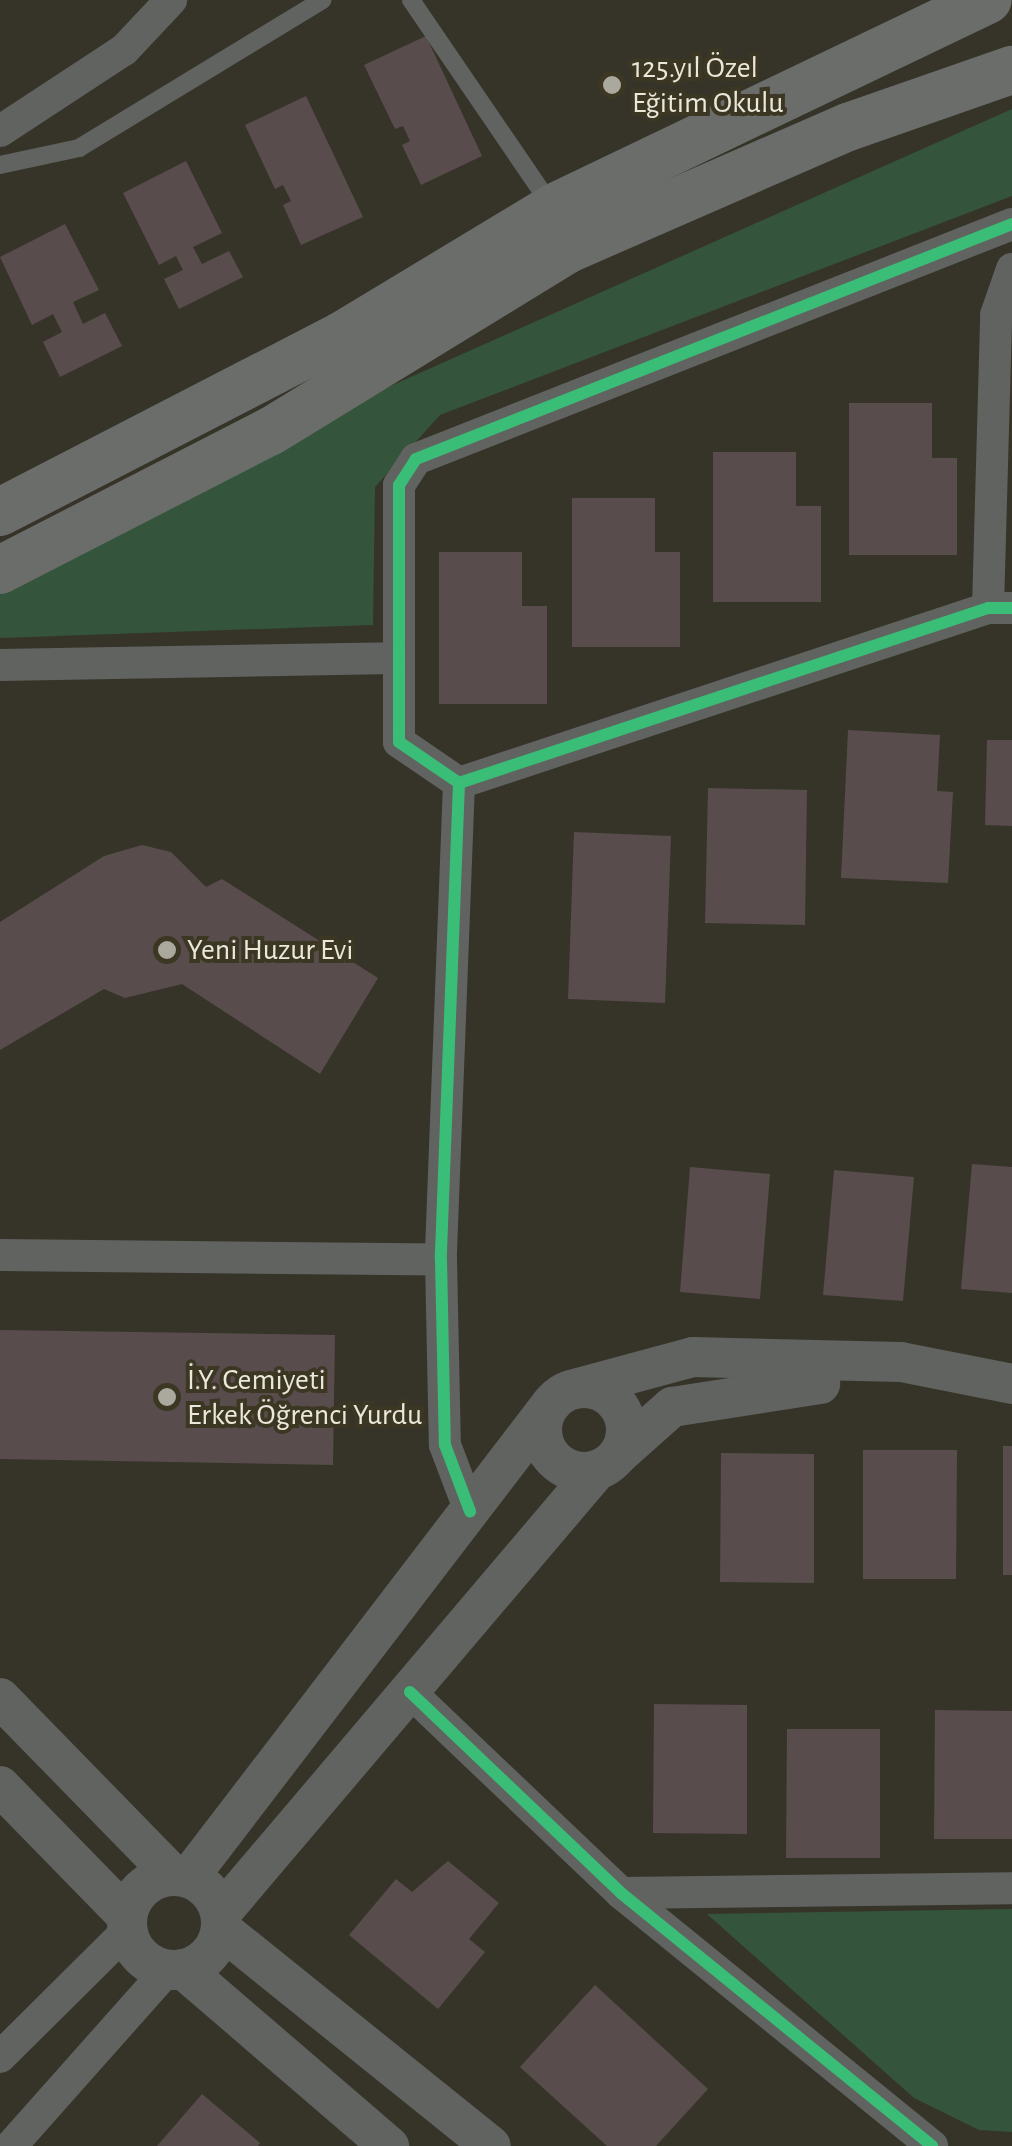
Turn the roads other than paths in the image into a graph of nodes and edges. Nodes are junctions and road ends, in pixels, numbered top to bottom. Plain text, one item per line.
1 (171, 0) edge
2 (322, 0) edge
3 (412, 0) edge
4 (988, 0) edge
5 (1012, 70) edge
6 (0, 131) edge
7 (0, 165) edge
8 (553, 208) junction
9 (1012, 224) edge
10 (1012, 270) edge
11 (0, 512) edge
12 (0, 570) edge
13 (1000, 608) edge
14 (394, 658) junction
15 (0, 664) edge
16 (459, 784) junction
17 (0, 1255) edge
18 (441, 1260) junction
19 (1012, 1384) edge
20 (578, 1388) junction
21 (545, 1412) junction
22 (608, 1462) junction
23 (470, 1510) junction
24 (410, 1692) junction
25 (0, 1698) edge
26 (0, 1786) edge
27 (181, 1876) junction
28 (1012, 1888) edge
29 (622, 1894) junction
30 (221, 1921) junction
31 (127, 1923) junction
32 (175, 1970) junction
33 (0, 2056) edge
34 (12, 2146) edge
35 (389, 2146) edge
36 (491, 2146) edge
37 (932, 2146) edge

1 - 6 street
2 - 7 lane
3 - 8 lane
4 - 8 main road
5 - 12 main road
8 - 11 main road
9 - 14 street
10 - 13 street
13 - 16 street
14 - 15 street
14 - 16 street
16 - 18 street
17 - 18 street
18 - 23 street
19 - 20 street
19 - 22 street
20 - 21 street
20 - 22 street
21 - 22 street
21 - 23 street
22 - 24 street
23 - 27 street
24 - 29 street
24 - 30 street
25 - 27 street
26 - 31 street
27 - 30 street
27 - 31 street
28 - 29 street
29 - 37 street
30 - 32 street
30 - 36 street
31 - 32 street
31 - 33 street
32 - 34 street
32 - 35 street

